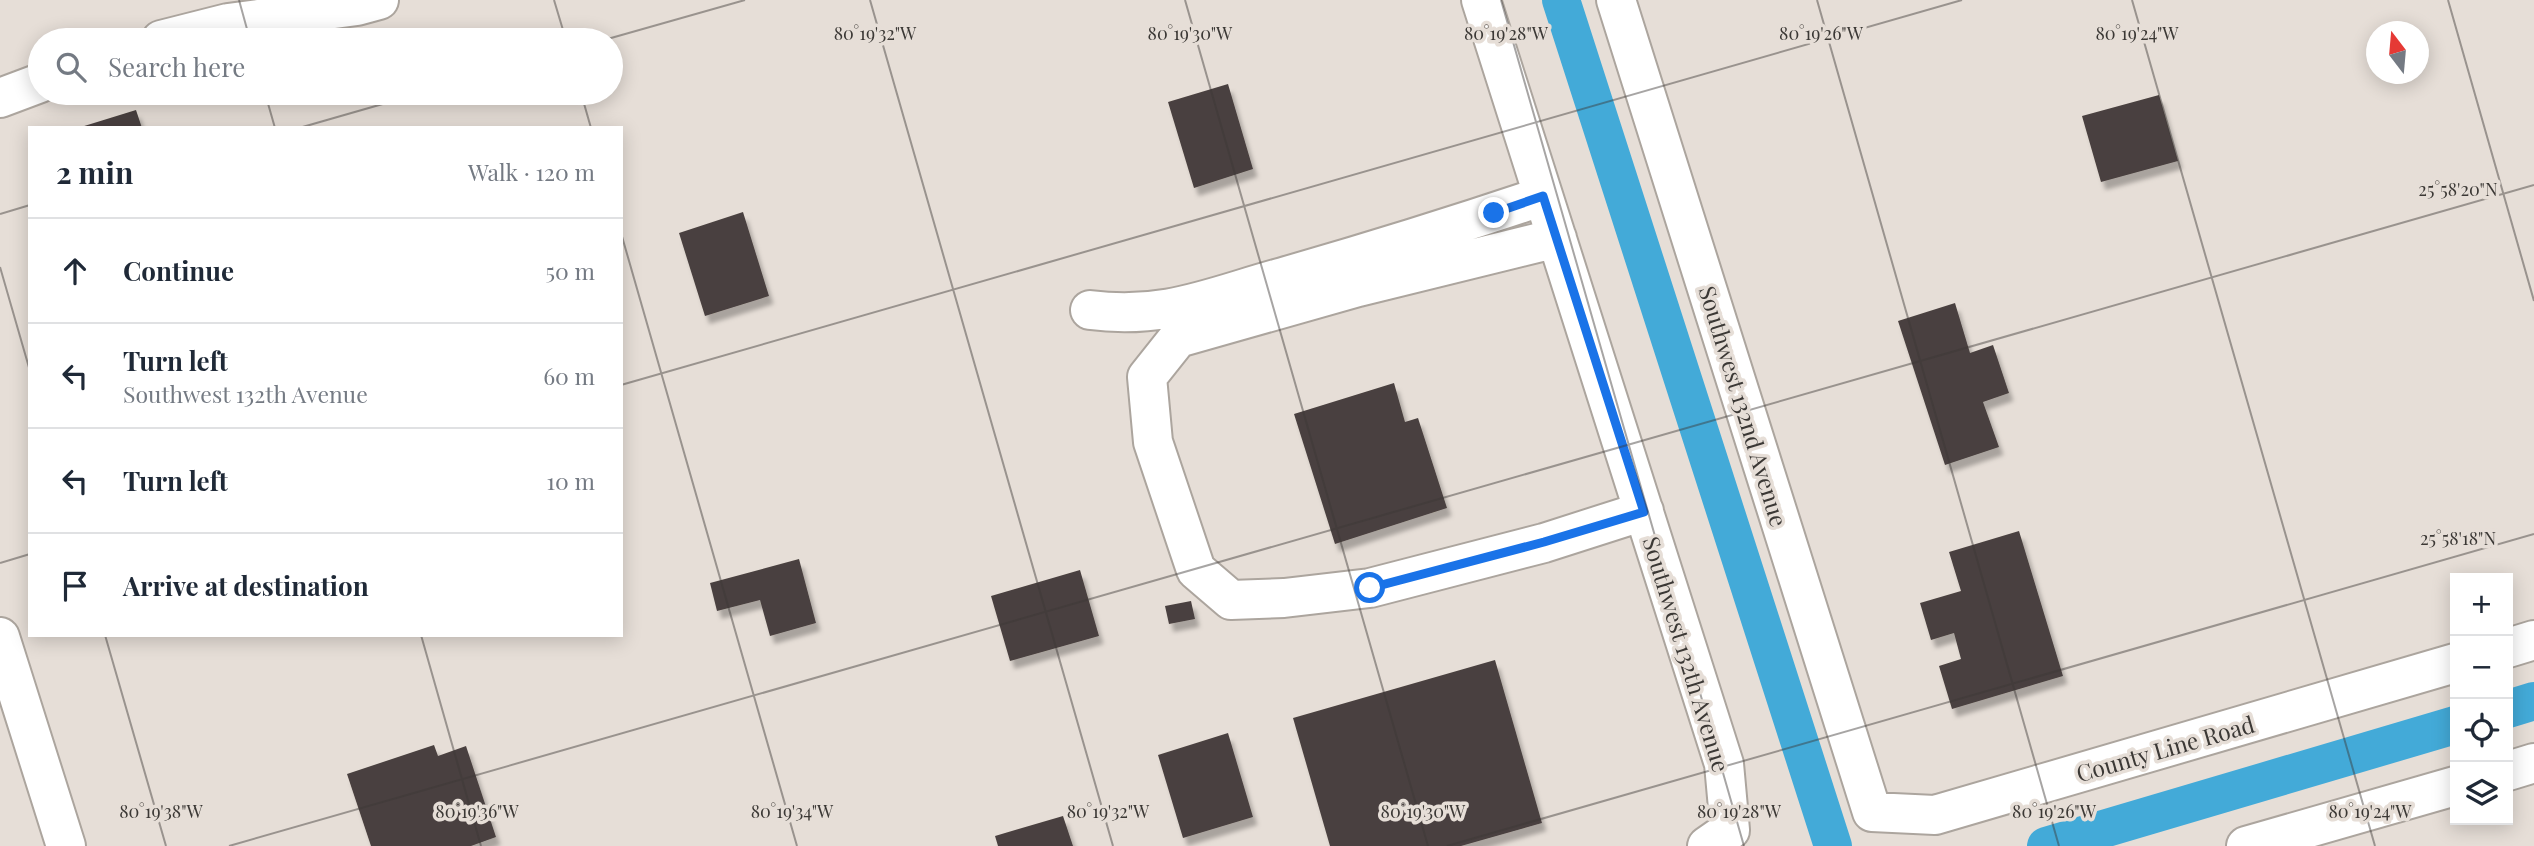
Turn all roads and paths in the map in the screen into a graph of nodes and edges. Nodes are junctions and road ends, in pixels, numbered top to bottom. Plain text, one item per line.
1 (379, 0) edge
2 (1481, 0) edge
3 (1616, 0) edge
4 (208, 28) edge
5 (28, 88) edge
6 (0, 98) edge
7 (1543, 196) junction
8 (1557, 238) junction
9 (1090, 310) dead end
10 (1644, 512) junction
11 (0, 637) edge
12 (2534, 640) edge
13 (2513, 646) edge
14 (2450, 664) edge
15 (2534, 763) edge
16 (2513, 769) edge
17 (2450, 787) edge
18 (1871, 812) joint
19 (1718, 838) edge
20 (66, 846) edge
21 (2246, 846) edge

1 - 4 street
2 - 7 street, Southwest 132th Avenue
3 - 18 street, Southwest 132nd Avenue
5 - 6 street
7 - 8 street, Southwest 132th Avenue
7 - 9 street
8 - 10 street, Southwest 132th Avenue
8 - 10 street
10 - 19 street, Southwest 132th Avenue
11 - 20 street
12 - 13 street
14 - 18 street, County Line Road
15 - 16 street
17 - 21 street

